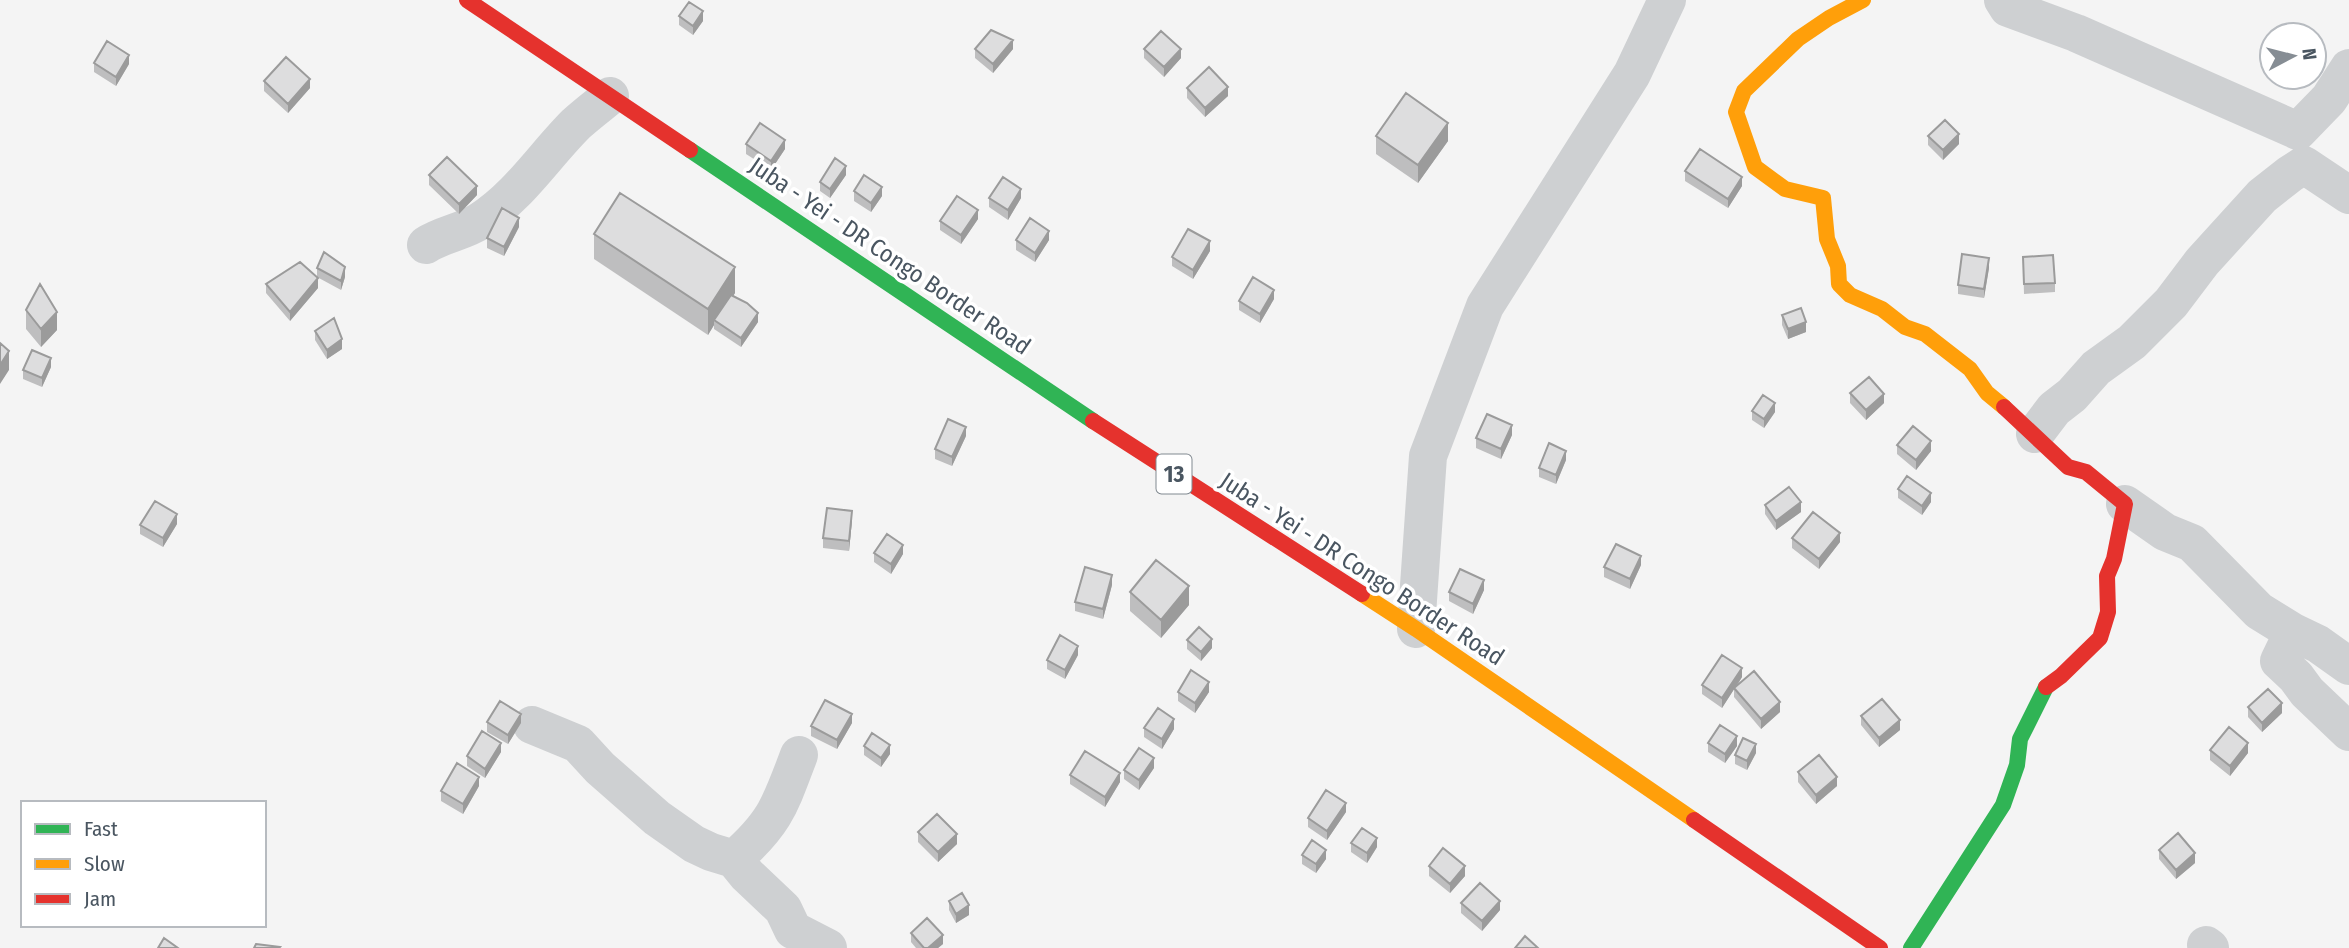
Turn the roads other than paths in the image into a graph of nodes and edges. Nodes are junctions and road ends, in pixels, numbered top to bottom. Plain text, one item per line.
1 (467, 0) edge
2 (1667, 0) edge
3 (1863, 0) edge
4 (2003, 0) edge
5 (2349, 68) edge
6 (610, 96) junction
7 (2349, 195) edge
8 (426, 245) dead end
9 (2035, 434) junction
10 (2125, 504) junction
11 (1416, 629) junction
12 (2293, 632) junction
13 (2349, 666) edge
14 (532, 725) dead end
15 (2349, 732) edge
16 (799, 755) dead end
17 (734, 859) junction
18 (785, 939) edge
19 (828, 948) edge
20 (1880, 948) edge
21 (1911, 948) edge

1 - 6 main road, Juba - Yei - DR Congo Border Road / 13
2 - 11 street
3 - 9 main road
4 - 5 street
6 - 8 street
6 - 11 main road, Juba - Yei - DR Congo Border Road / 13
7 - 9 street
9 - 10 main road
10 - 12 street
10 - 21 main road
11 - 20 main road, Juba - Yei - DR Congo Border Road / 13
12 - 13 street
12 - 15 street
14 - 17 street
16 - 17 street
17 - 18 street
18 - 19 street

